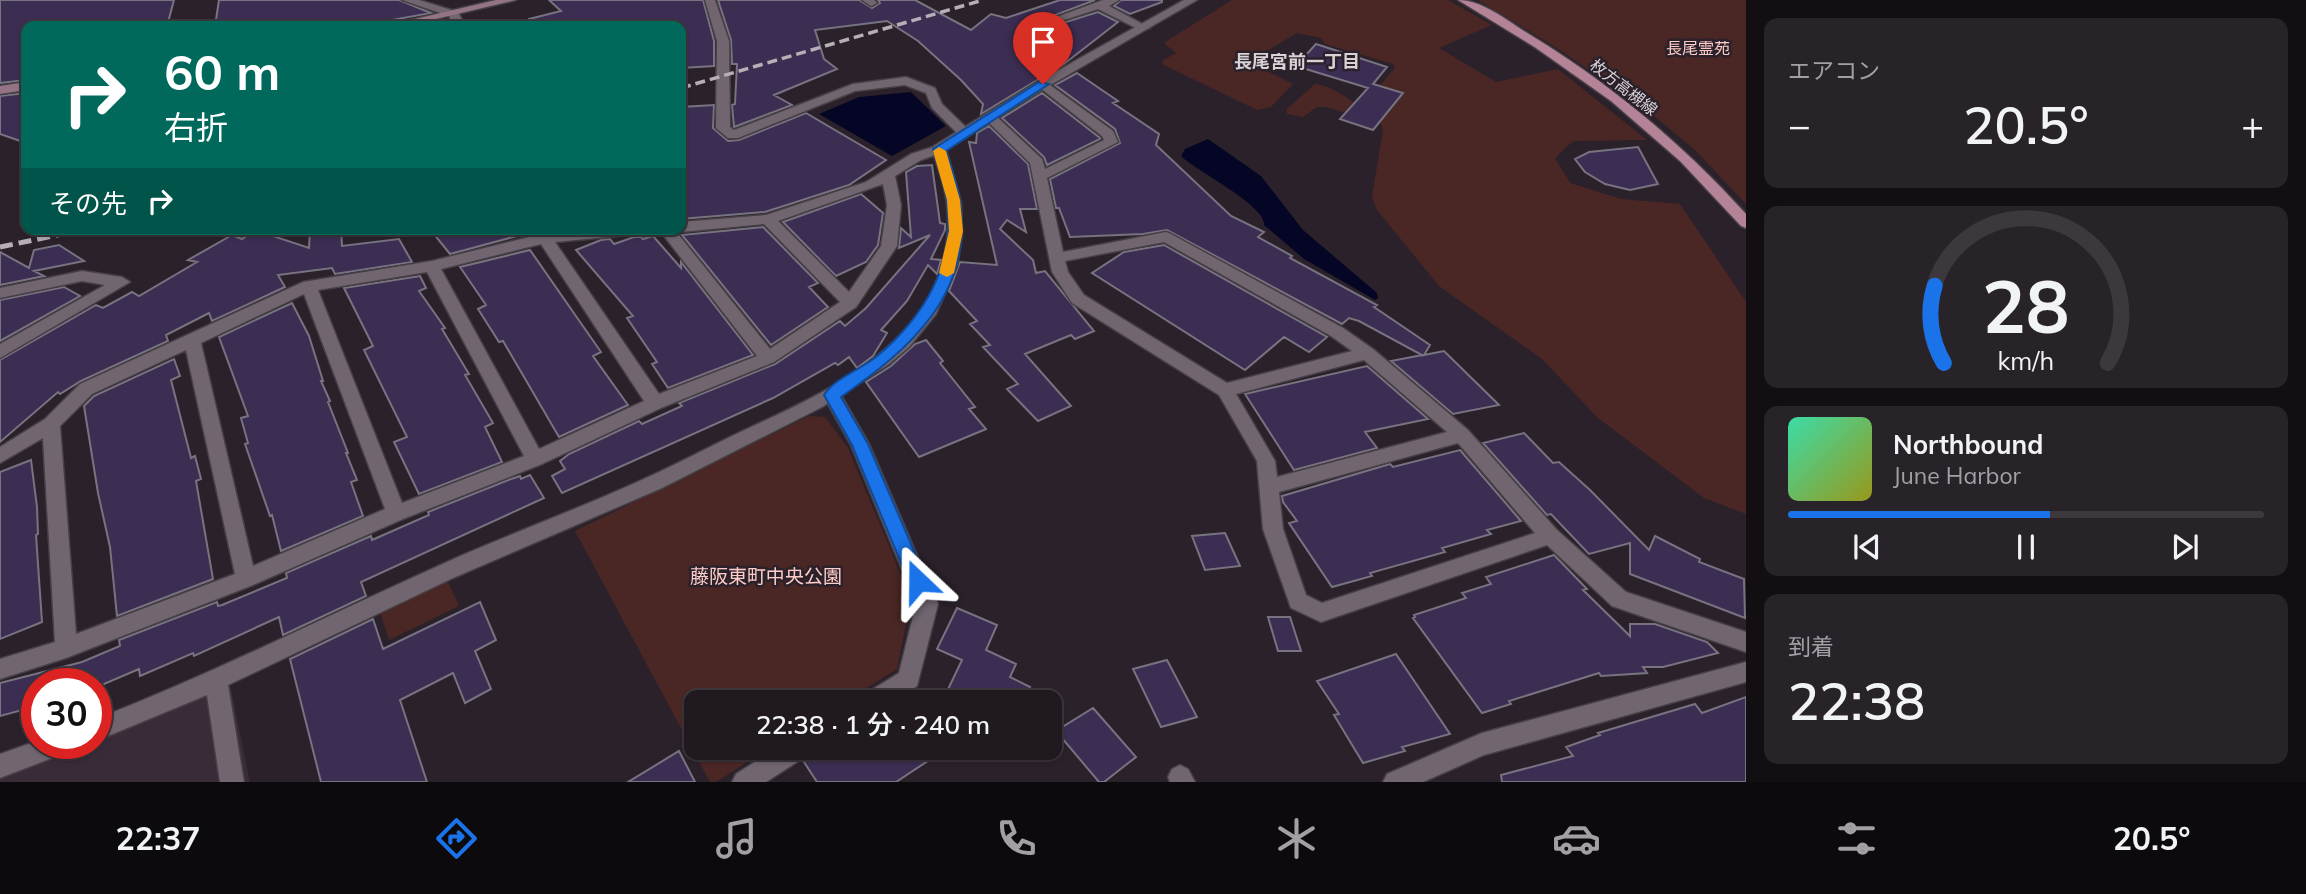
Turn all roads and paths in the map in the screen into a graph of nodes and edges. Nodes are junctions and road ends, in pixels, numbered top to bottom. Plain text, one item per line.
1 (407, 0) edge
2 (511, 0) edge
3 (710, 0) edge
4 (1114, 0) edge
5 (1192, 0) edge
6 (1463, 0) edge
7 (1099, 5) junction
8 (456, 19) junction
9 (437, 21) edge
10 (1049, 22) dead end
11 (1144, 28) junction
12 (1043, 84) junction
13 (21, 87) edge
14 (0, 90) edge
15 (990, 118) junction
16 (965, 133) junction
17 (939, 149) junction
18 (888, 173) junction
19 (1039, 177) junction
20 (768, 219) junction
21 (1746, 223) edge
22 (686, 227) edge
23 (582, 235) edge
24 (671, 235) edge
25 (545, 238) junction
26 (1056, 258) junction
27 (432, 266) junction
28 (309, 286) junction
29 (0, 293) edge
30 (850, 303) junction
31 (192, 340) junction
32 (0, 352) edge
33 (1367, 353) junction
34 (768, 358) junction
35 (1225, 390) junction
36 (832, 395) junction
37 (655, 403) junction
38 (51, 424) junction
39 (1462, 435) junction
40 (0, 456) edge
41 (536, 458) junction
42 (1269, 487) junction
43 (397, 513) junction
44 (1550, 536) junction
45 (246, 579) junction
46 (1746, 642) edge
47 (66, 648) junction
48 (0, 669) edge
49 (1746, 673) edge
50 (216, 678) junction
51 (892, 690) edge
52 (112, 724) edge
53 (21, 758) edge
54 (779, 760) edge
55 (0, 766) edge
56 (232, 782) edge
57 (744, 782) edge
58 (1395, 782) edge

1 - 8 street
2 - 8 main road
3 - 16 street
4 - 7 street
5 - 11 street
6 - 21 main road, 枚方高槻線
7 - 10 street
7 - 11 street
8 - 9 main road
11 - 12 street
12 - 15 street
12 - 19 street
13 - 14 main road
15 - 16 street
15 - 19 street
16 - 17 street
17 - 18 street
17 - 36 street
18 - 20 street
18 - 30 street
19 - 26 street
20 - 22 street
20 - 30 street
23 - 25 street
24 - 34 street
25 - 27 street
25 - 37 street
26 - 33 street
26 - 35 street
27 - 28 street
27 - 41 street
28 - 31 street
28 - 43 street
29 - 32 street
30 - 34 street
31 - 38 street
31 - 45 street
33 - 35 street
33 - 39 street
34 - 37 street
35 - 42 street
36 - 50 street
36 - 51 street
37 - 41 street
38 - 40 street
38 - 47 street
39 - 42 street
39 - 44 street
41 - 43 street
42 - 44 street
43 - 45 street
44 - 46 street
45 - 47 street
47 - 48 street
49 - 58 street
50 - 52 street
50 - 56 street
53 - 55 street
54 - 57 street

